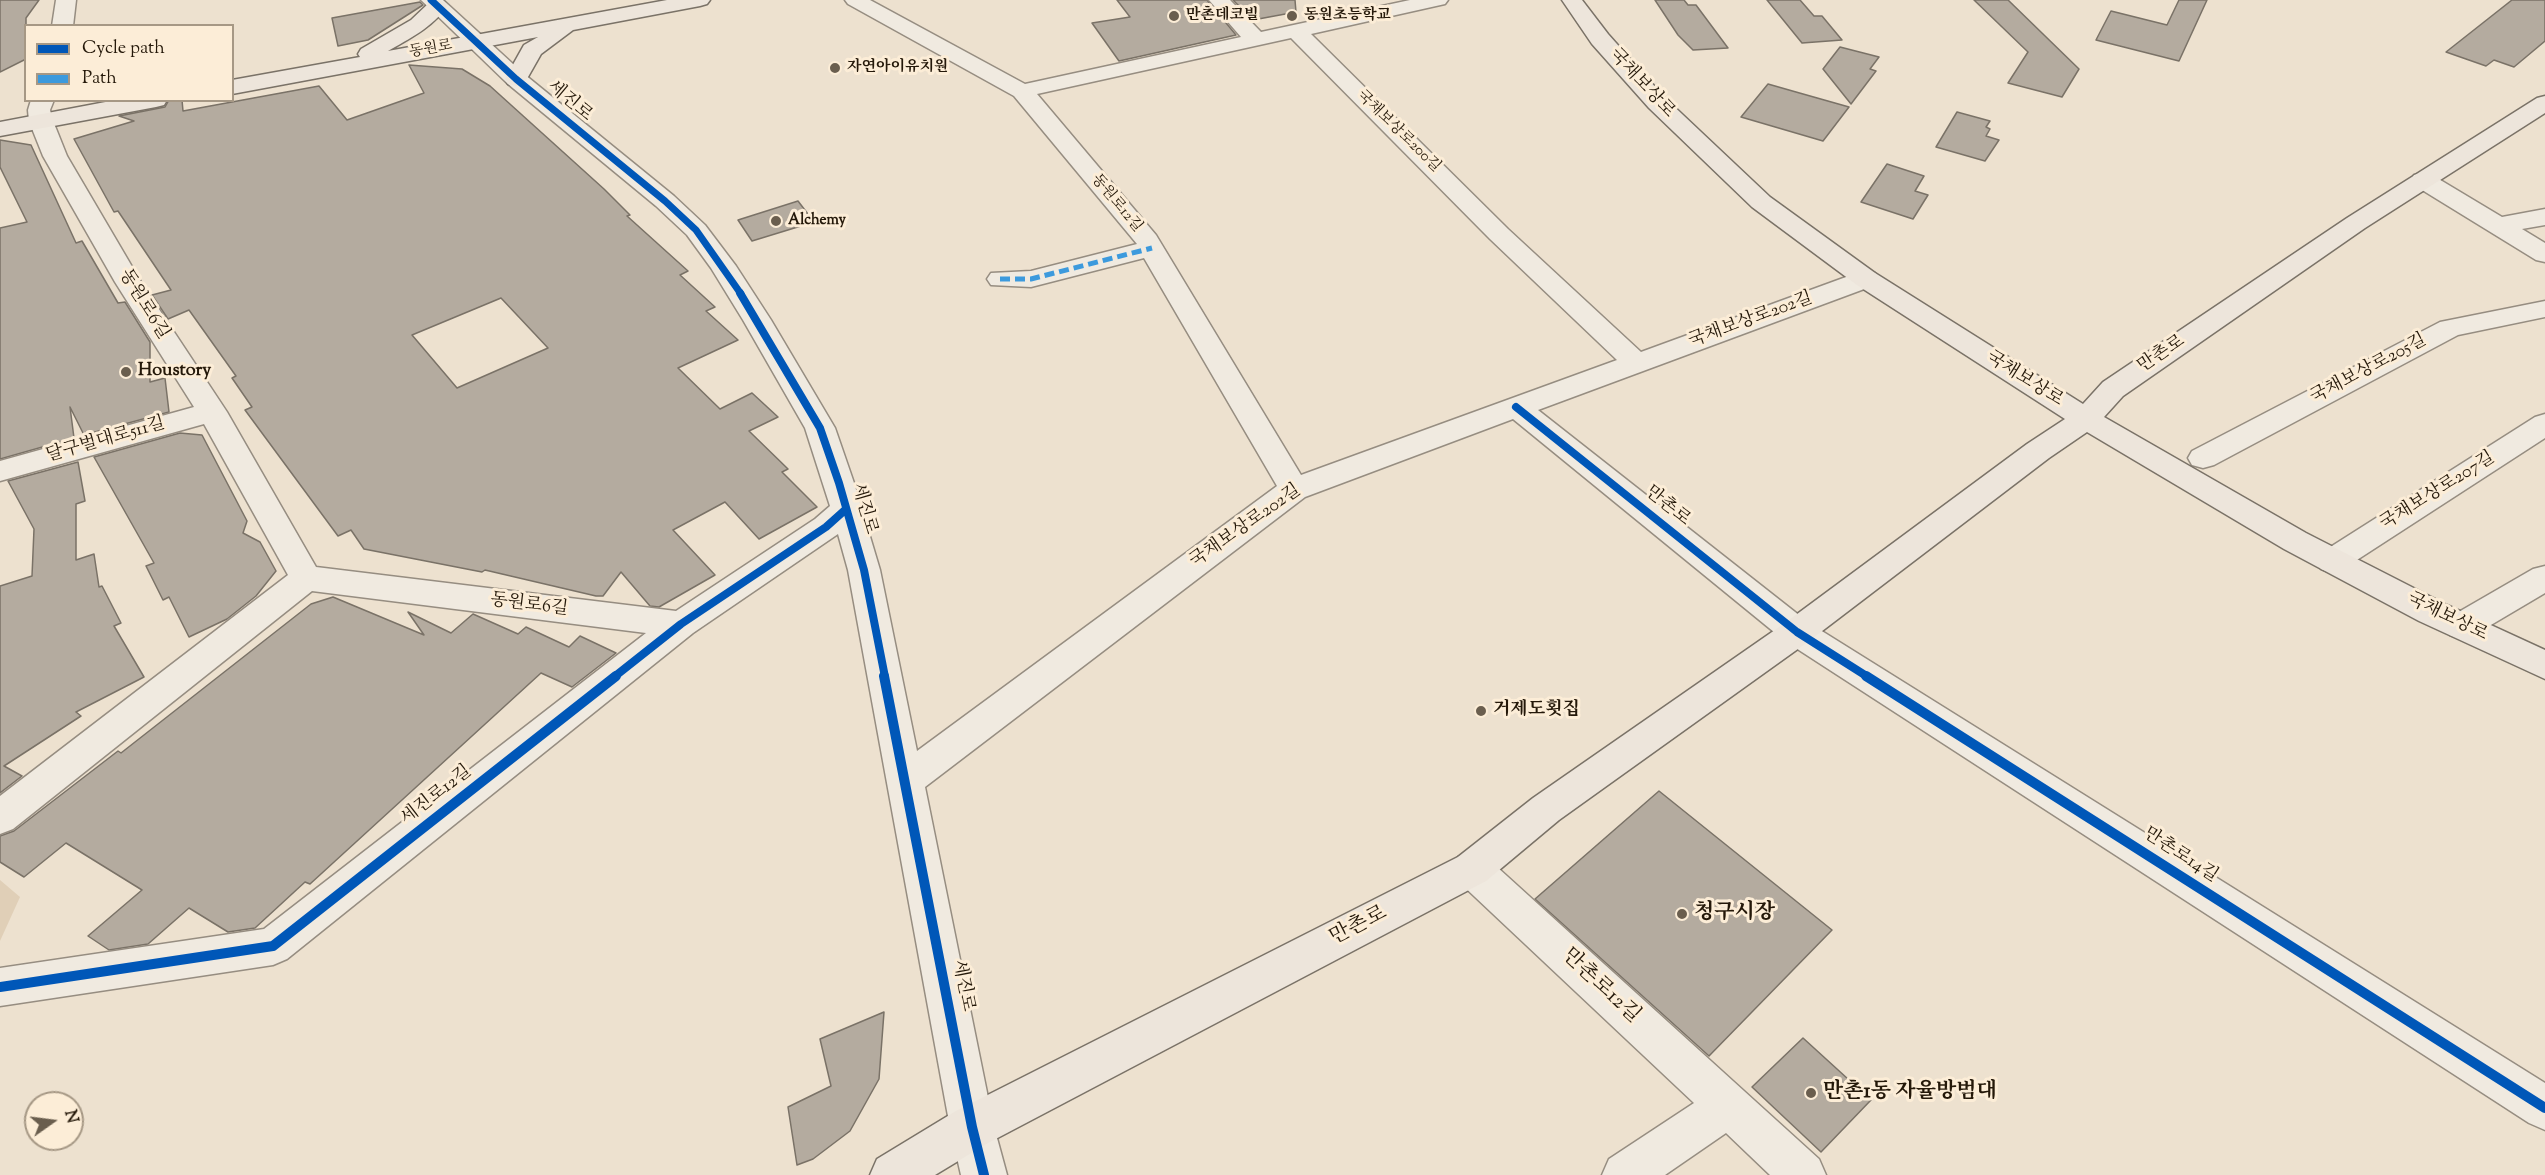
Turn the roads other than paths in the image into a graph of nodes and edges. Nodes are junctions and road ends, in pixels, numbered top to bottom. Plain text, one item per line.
1 (66, 0) edge
2 (700, 0) edge
3 (855, 0) edge
4 (1220, 0) edge
5 (1438, 0) edge
6 (1572, 0) edge
7 (434, 3) edge
8 (62, 24) edge
9 (569, 24) junction
10 (1296, 31) junction
11 (1256, 40) junction
12 (474, 42) junction
13 (343, 66) junction
14 (516, 79) junction
15 (234, 87) edge
16 (1022, 91) junction
17 (135, 102) edge
18 (2545, 104) edge
19 (42, 111) edge
20 (0, 129) edge
21 (2423, 180) junction
22 (2545, 217) edge
23 (2497, 226) junction
24 (1152, 248) junction
25 (2545, 254) edge
26 (999, 279) dead end
27 (1866, 279) junction
28 (2545, 309) edge
29 (1636, 363) junction
30 (1516, 407) junction
31 (212, 412) junction
32 (2086, 419) junction
33 (2545, 424) edge
34 (2203, 459) dead end
35 (0, 471) edge
36 (1294, 489) junction
37 (845, 510) junction
38 (2332, 561) junction
39 (306, 578) junction
40 (2545, 578) edge
41 (681, 624) junction
42 (2462, 626) junction
43 (1797, 632) junction
44 (2545, 665) edge
45 (905, 781) junction
46 (0, 818) edge
47 (1472, 868) junction
48 (0, 987) edge
49 (1728, 1106) junction
50 (2545, 1108) edge
51 (972, 1127) junction
52 (893, 1175) edge
53 (984, 1175) edge
54 (1624, 1175) edge
55 (1803, 1175) edge

1 - 8 street
2 - 9 main road, 동원로
3 - 16 street, 동원로12길
4 - 11 street
5 - 10 street
6 - 27 main road, 국채보상로
7 - 12 street, 세진로
7 - 13 main road
9 - 12 main road, 동원로
9 - 14 main road
10 - 11 street
10 - 29 street, 국채보상로200길
11 - 16 street
12 - 13 main road, 동원로
12 - 14 street, 세진로
13 - 15 main road, 동원로
14 - 37 street, 세진로
16 - 24 street, 동원로12길
17 - 19 main road
18 - 21 main road, 만촌로
19 - 20 main road
19 - 31 street, 동원로6길
21 - 23 street
21 - 32 main road, 만촌로
22 - 23 street
23 - 25 street
24 - 26 street
24 - 36 street, 동원로12길
27 - 29 street, 국채보상로202길
27 - 32 main road, 국채보상로
28 - 34 street, 국채보상로205길
29 - 30 street, 국채보상로202길
30 - 36 street, 국채보상로202길
30 - 43 street, 만촌로
31 - 35 street, 달구벌대로511길
31 - 39 street, 동원로6길
32 - 38 main road, 국채보상로
32 - 43 main road, 만촌로
33 - 38 street, 국채보상로207길
36 - 45 street, 국채보상로202길
37 - 41 street, 세진로12길
37 - 45 street, 세진로
38 - 42 main road, 국채보상로
39 - 41 street, 동원로6길
39 - 46 street
40 - 42 street
41 - 48 street, 세진로12길
42 - 44 main road, 국채보상로
43 - 47 main road, 만촌로
43 - 50 street, 만촌로14길
45 - 51 street, 세진로
47 - 49 street, 만촌로12길
47 - 51 main road, 만촌로
49 - 54 street
49 - 55 street, 만촌로12길
51 - 52 main road, 만촌로
51 - 53 street, 세진로

